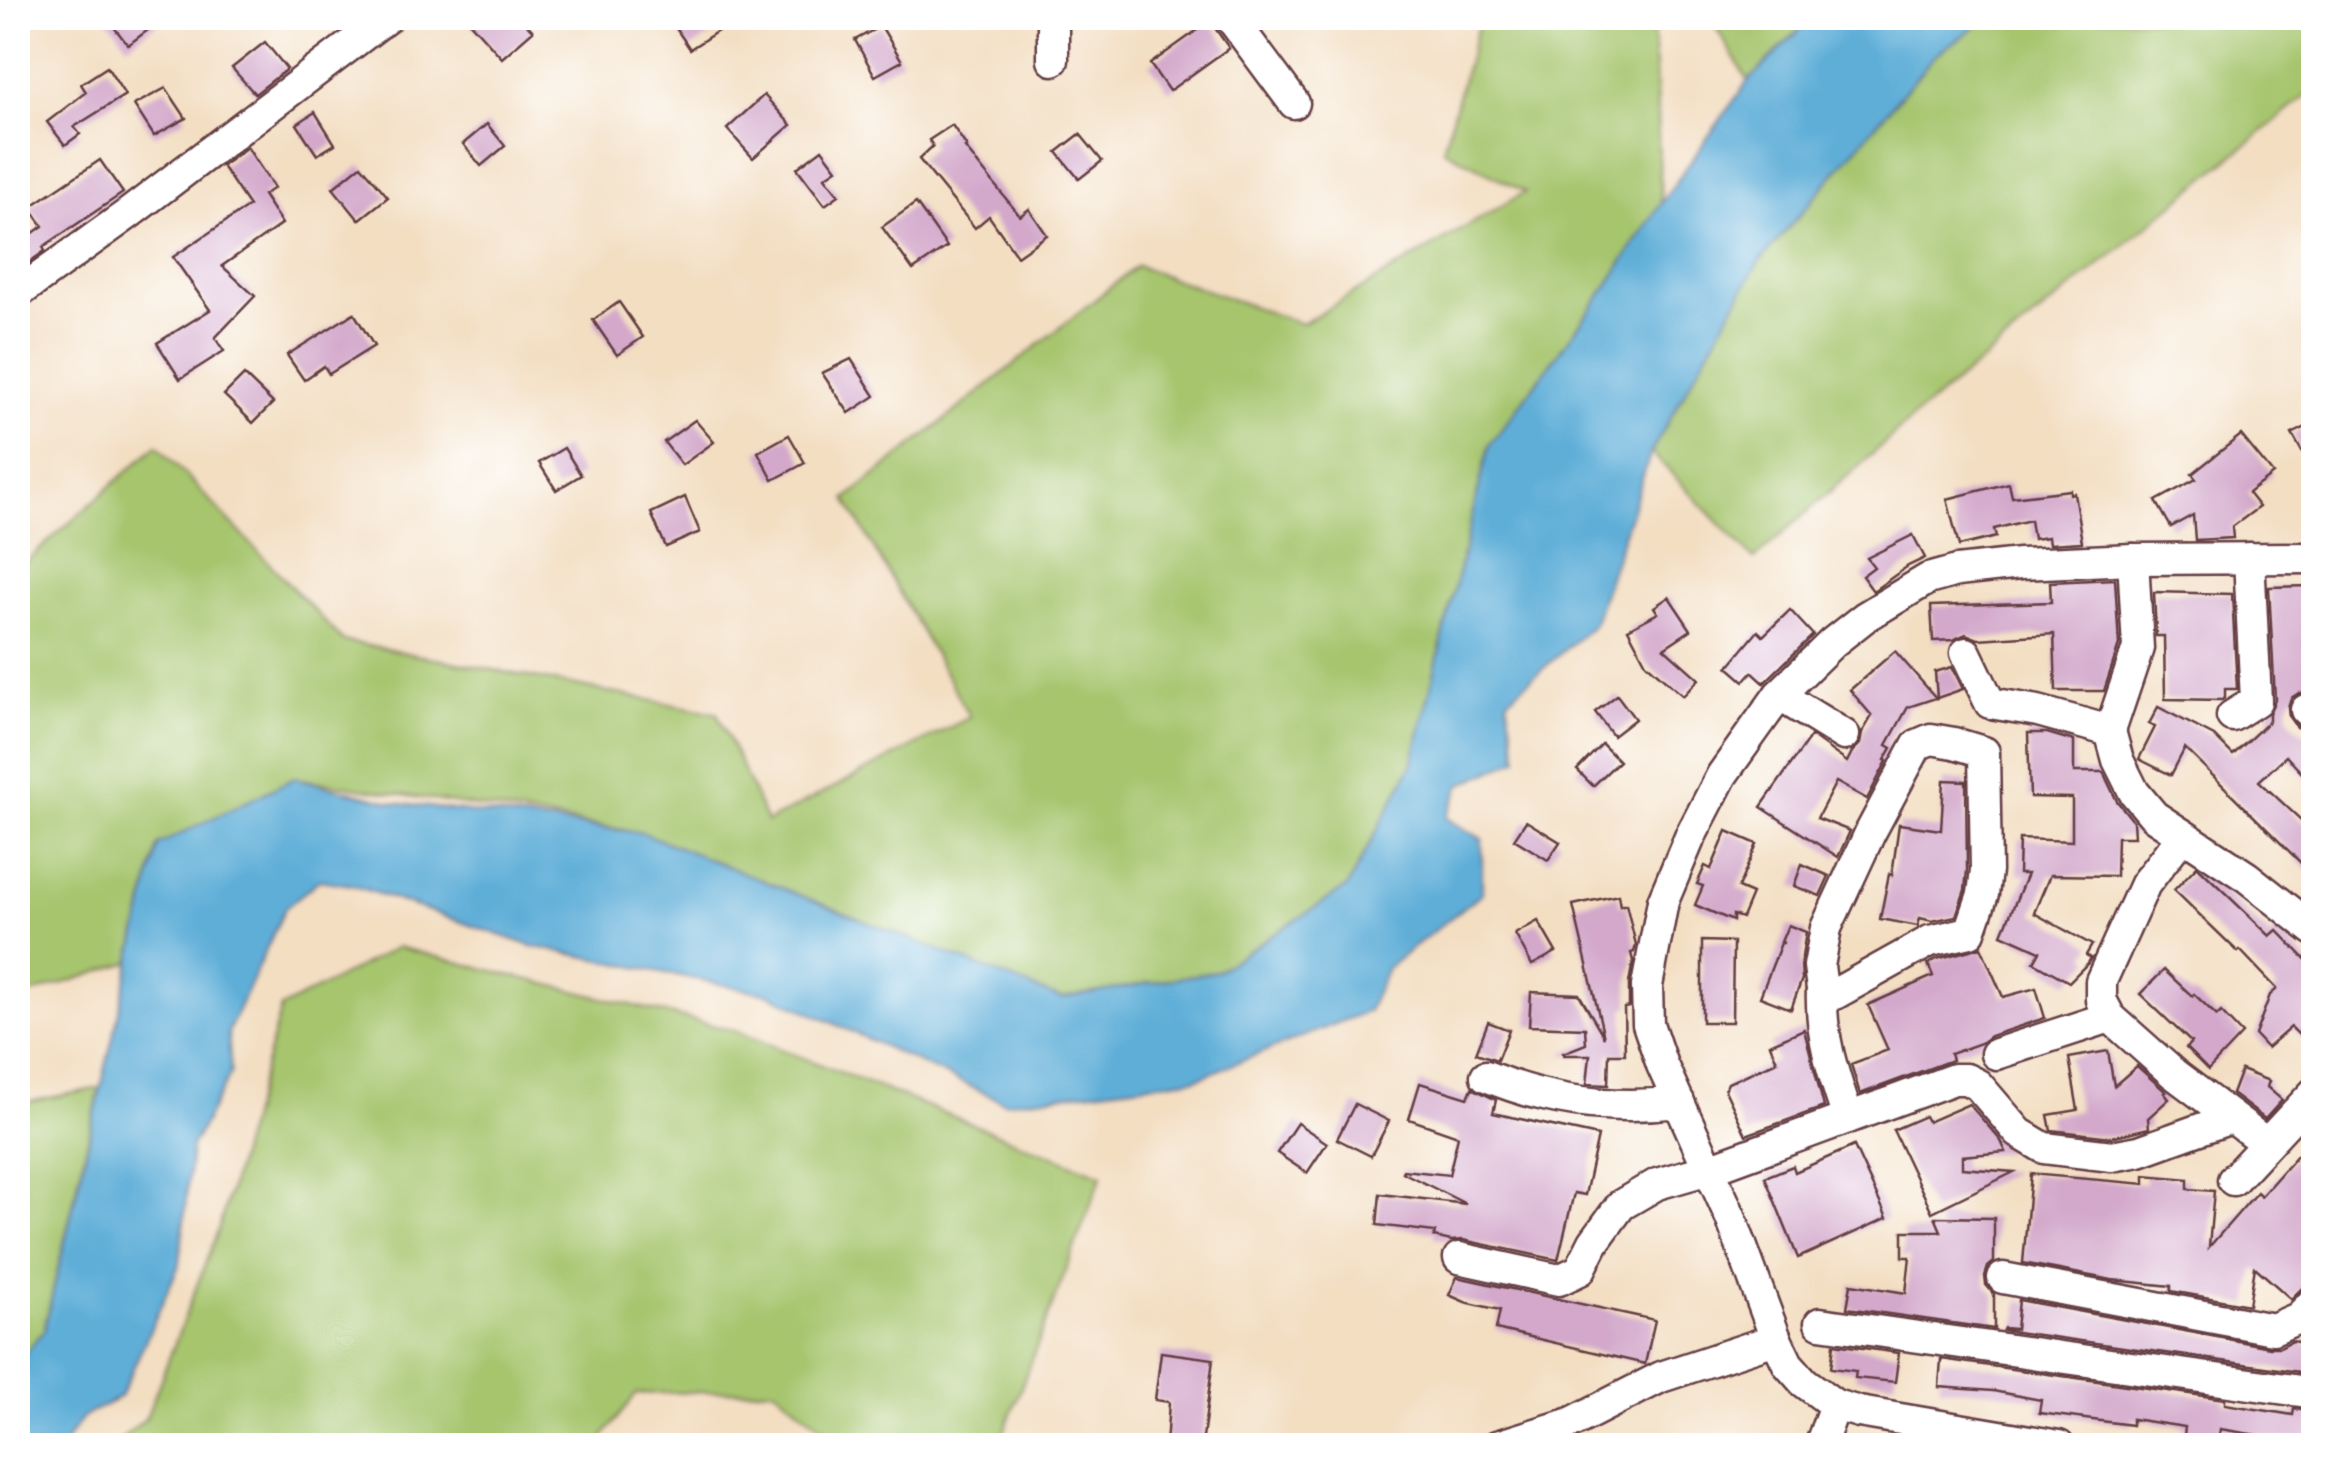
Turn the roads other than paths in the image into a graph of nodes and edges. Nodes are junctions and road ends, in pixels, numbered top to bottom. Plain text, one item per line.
1 (386, 18) edge
2 (1053, 18) edge
3 (1231, 18) edge
4 (1053, 60) dead end
5 (1294, 103) dead end
6 (18, 294) edge
7 (2249, 558) junction
8 (2314, 558) edge
9 (2132, 559) junction
10 (1966, 653) dead end
11 (1779, 695) junction
12 (1990, 703) junction
13 (2232, 716) dead end
14 (2110, 731) junction
15 (1844, 735) dead end
16 (1984, 752) junction
17 (2183, 835) junction
18 (2314, 930) edge
19 (1822, 988) junction
20 (2110, 1017) junction
21 (1996, 1054) dead end
22 (1486, 1076) dead end
23 (2314, 1093) edge
24 (1679, 1102) junction
25 (1848, 1118) junction
26 (2231, 1118) junction
27 (2266, 1143) junction
28 (1709, 1169) junction
29 (2233, 1180) dead end
30 (1460, 1258) dead end
31 (2003, 1278) dead end
32 (2314, 1302) edge
33 (1820, 1322) dead end
34 (1776, 1338) junction
35 (2314, 1393) edge
36 (1835, 1405) junction
37 (1497, 1446) edge
38 (1820, 1446) edge
39 (2059, 1446) edge

1 - 6 street
2 - 4 street
3 - 5 street
7 - 8 street
7 - 9 street
7 - 13 street
9 - 11 street
9 - 14 street
10 - 12 street
11 - 15 street
11 - 24 street
12 - 14 street
12 - 16 street
14 - 17 street
16 - 19 street
16 - 19 street
17 - 18 street
17 - 20 street
19 - 25 street
20 - 21 street
20 - 26 street
22 - 24 street
23 - 27 street
24 - 28 street
25 - 26 street
25 - 28 street
26 - 27 street
27 - 29 street
28 - 30 street
28 - 34 street
31 - 32 street
33 - 35 street
34 - 36 street
34 - 37 street
36 - 38 street
36 - 39 street

